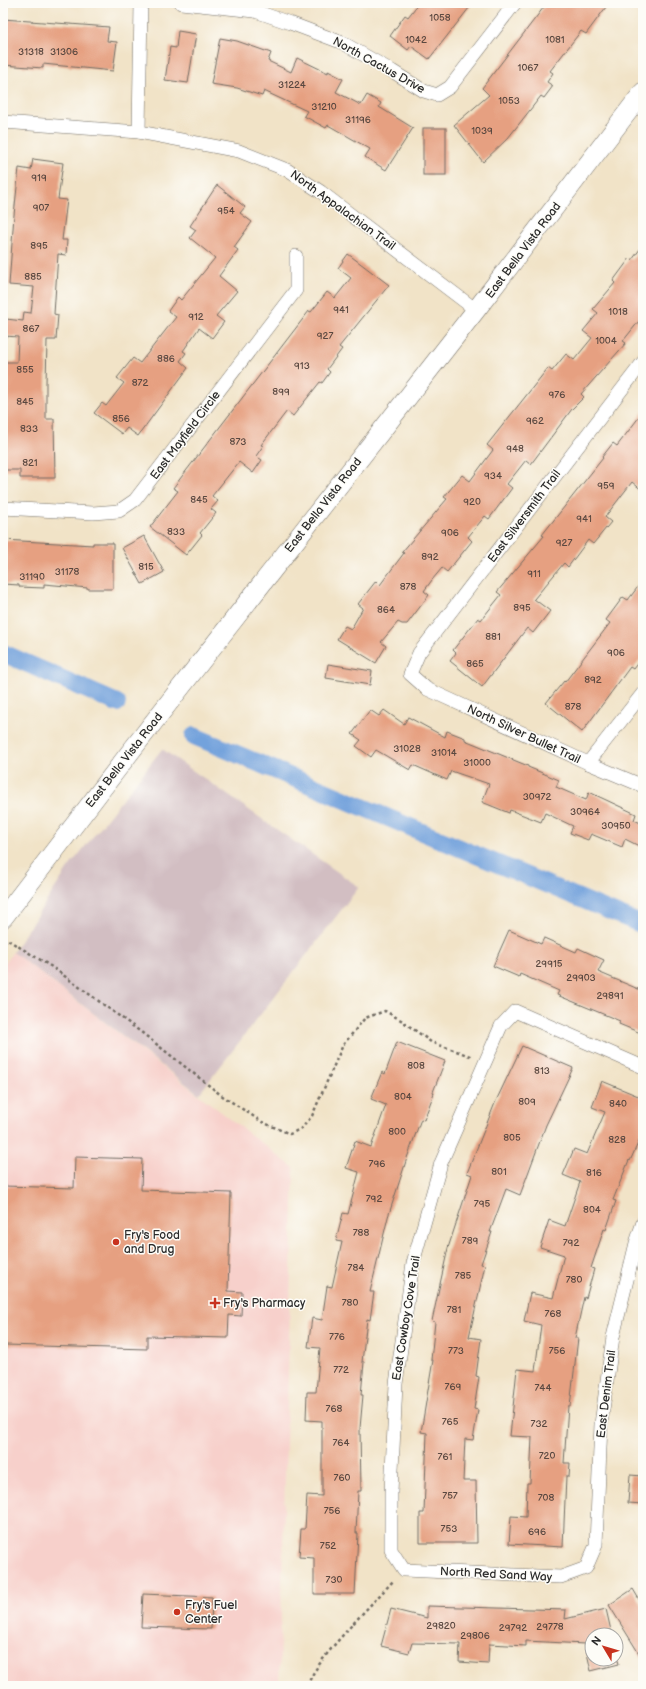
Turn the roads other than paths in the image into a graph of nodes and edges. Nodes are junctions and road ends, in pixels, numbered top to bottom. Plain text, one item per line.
1 (141, 3) edge
2 (181, 3) edge
3 (515, 3) edge
4 (255, 7) edge
5 (642, 94) edge
6 (3, 122) edge
7 (139, 132) junction
8 (296, 256) dead end
9 (476, 310) junction
10 (643, 362) edge
11 (3, 508) edge
12 (410, 674) joint
13 (643, 693) edge
14 (588, 763) junction
15 (643, 786) edge
16 (3, 918) edge
17 (643, 1067) edge
18 (643, 1222) edge
19 (586, 1568) joint
20 (404, 1570) joint

1 - 7 street
2 - 4 street, North Cactus Drive
3 - 4 street, North Cactus Drive
5 - 9 street, East Bella Vista Road
6 - 7 street, North Appalachian Trail
7 - 9 street, North Appalachian Trail
8 - 11 street, East Mayfield Circle
9 - 16 street, East Bella Vista Road
10 - 12 street, East Silversmith Trail
12 - 14 street, North Silver Bullet Trail
13 - 14 street
14 - 15 street, North Silver Bullet Trail
17 - 20 street, East Cowboy Cove Trail
18 - 19 street, East Denim Trail
19 - 20 street, North Red Sand Way

